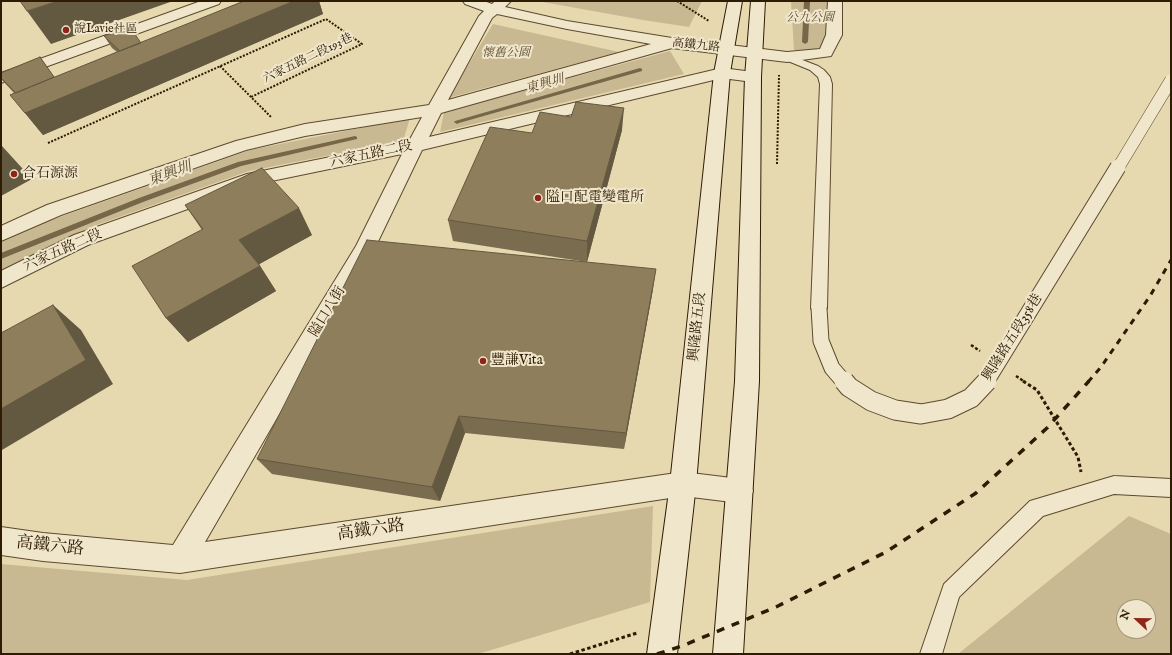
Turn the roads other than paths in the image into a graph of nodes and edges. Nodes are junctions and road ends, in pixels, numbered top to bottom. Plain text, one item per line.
1 (214, 1) edge
2 (470, 1) edge
3 (734, 1) edge
4 (758, 1) edge
5 (835, 1) edge
6 (501, 3) edge
7 (672, 43) junction
8 (726, 50) junction
9 (755, 54) junction
10 (783, 57) junction
11 (722, 73) junction
12 (753, 77) junction
13 (1, 78) edge
14 (1171, 80) edge
15 (433, 110) junction
16 (415, 146) junction
17 (1, 234) edge
18 (1, 280) edge
19 (683, 484) junction
20 (1171, 488) edge
21 (740, 491) junction
22 (1, 541) edge
23 (180, 559) junction
24 (662, 654) edge
25 (728, 654) edge
26 (931, 654) edge

1 - 13 street
2 - 6 street, 高鐵九路
3 - 8 street, 興隆路五段
4 - 9 street
5 - 10 street
6 - 7 street, 高鐵九路
6 - 8 street, 高鐵九路
6 - 15 street, 隘口八街
7 - 8 street, 高鐵九路
7 - 15 street
8 - 9 street
8 - 11 street, 興隆路五段
9 - 10 street
9 - 12 street
10 - 14 lane, 興隆路五段358巷, bridge
11 - 12 street, 六家五路二段
11 - 16 street, 六家五路二段
11 - 19 street, 興隆路五段
12 - 21 street
15 - 16 street, 隘口八街
15 - 17 street
16 - 18 street, 六家五路二段
16 - 23 street, 隘口八街
19 - 21 street, 高鐵六路
19 - 23 street, 高鐵六路
19 - 24 street, 興隆路五段
20 - 26 lane
21 - 25 street
22 - 23 street, 高鐵六路

